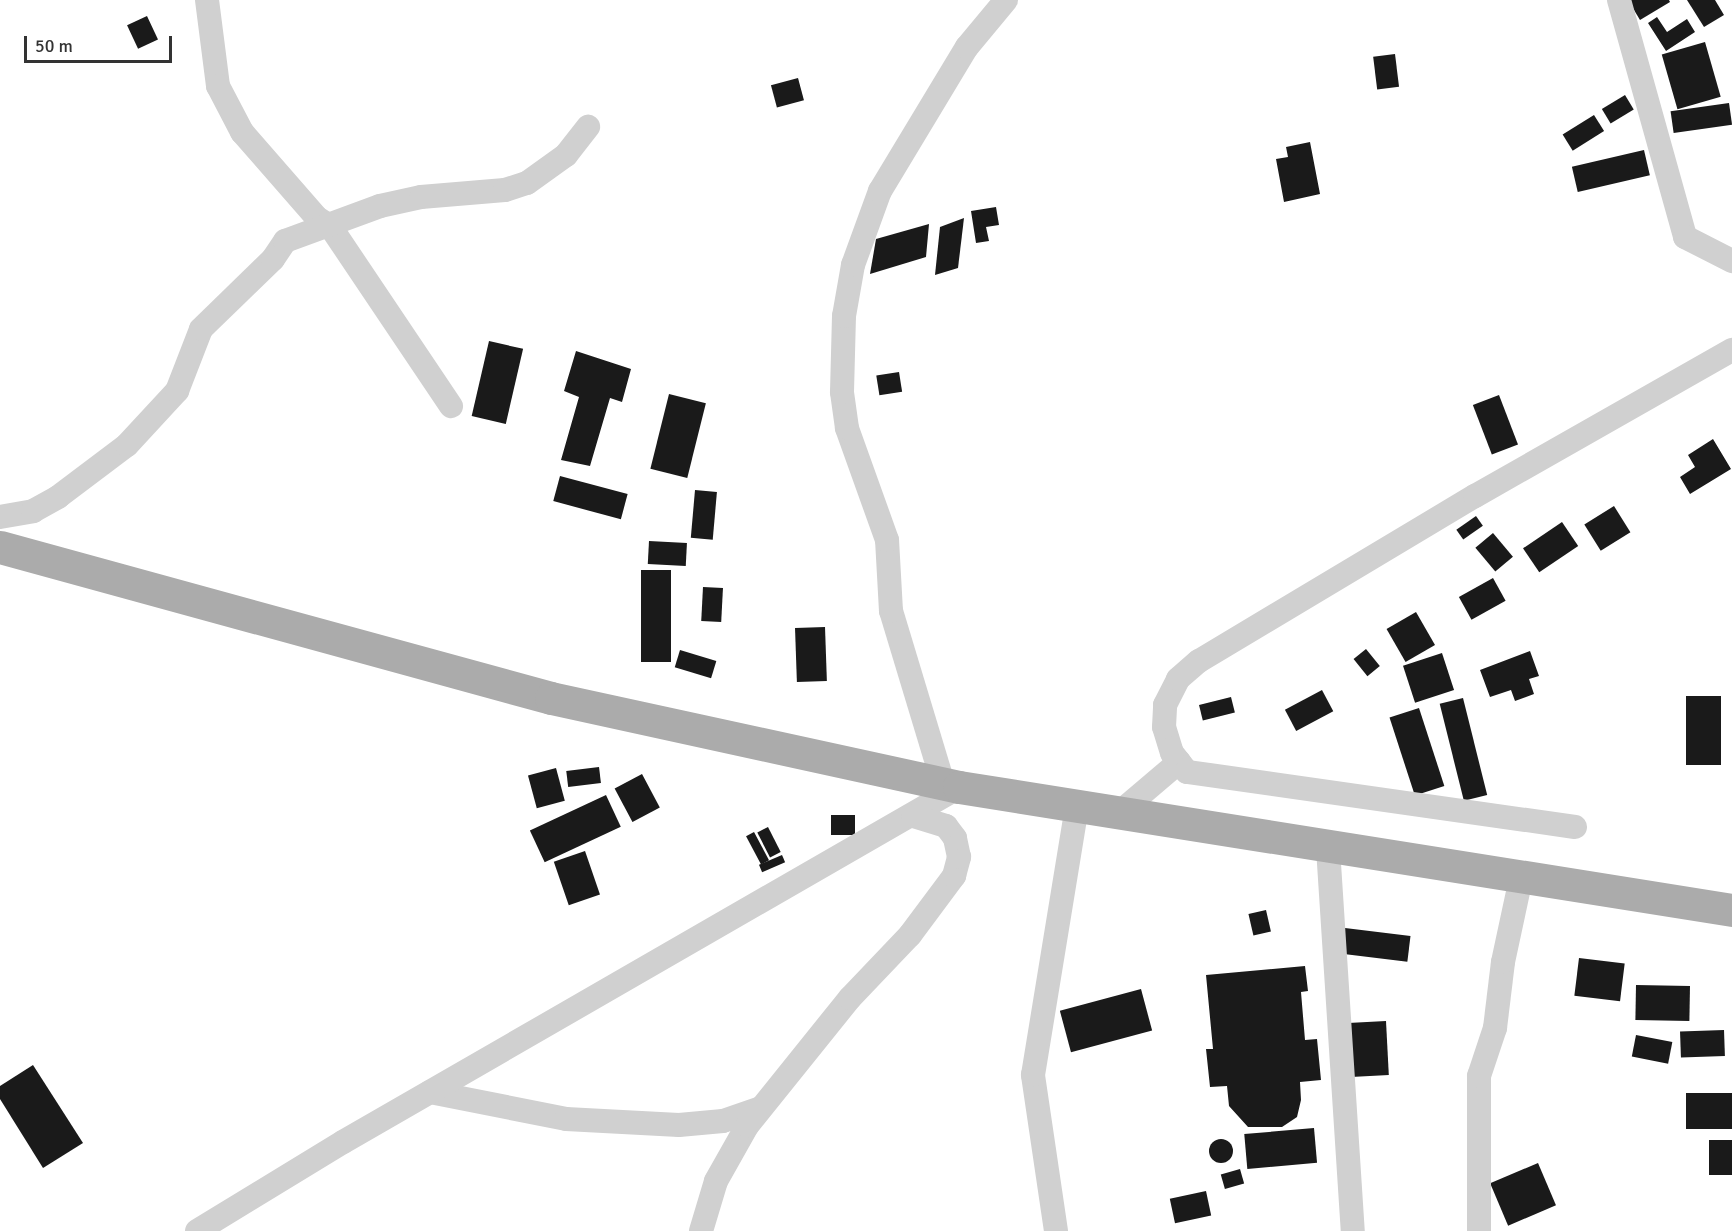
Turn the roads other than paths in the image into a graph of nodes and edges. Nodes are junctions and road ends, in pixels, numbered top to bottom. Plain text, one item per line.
1 (207, 0) edge
2 (1006, 0) edge
3 (1618, 0) edge
4 (588, 127) dead end
5 (330, 226) junction
6 (1732, 261) edge
7 (1732, 350) edge
8 (451, 406) dead end
9 (0, 517) edge
10 (0, 547) edge
11 (1179, 762) junction
12 (951, 785) junction
13 (1077, 807) junction
14 (1119, 813) junction
15 (913, 816) junction
16 (1575, 827) dead end
17 (1328, 848) junction
18 (1521, 878) junction
19 (1732, 910) edge
20 (430, 1092) junction
21 (763, 1107) junction
22 (197, 1231) edge
23 (701, 1231) edge
24 (1056, 1231) edge
25 (1353, 1231) edge
26 (1479, 1231) edge

1 - 5 street
2 - 12 street
3 - 6 street
4 - 5 street
5 - 8 street
5 - 9 street
7 - 11 street
10 - 12 main road
11 - 14 street
11 - 16 street
12 - 13 main road
12 - 15 street
13 - 14 main road
13 - 24 street
14 - 17 main road
15 - 20 street
15 - 21 street
17 - 18 main road
17 - 25 street
18 - 19 main road
18 - 26 street
20 - 21 street
20 - 22 street
21 - 23 street

